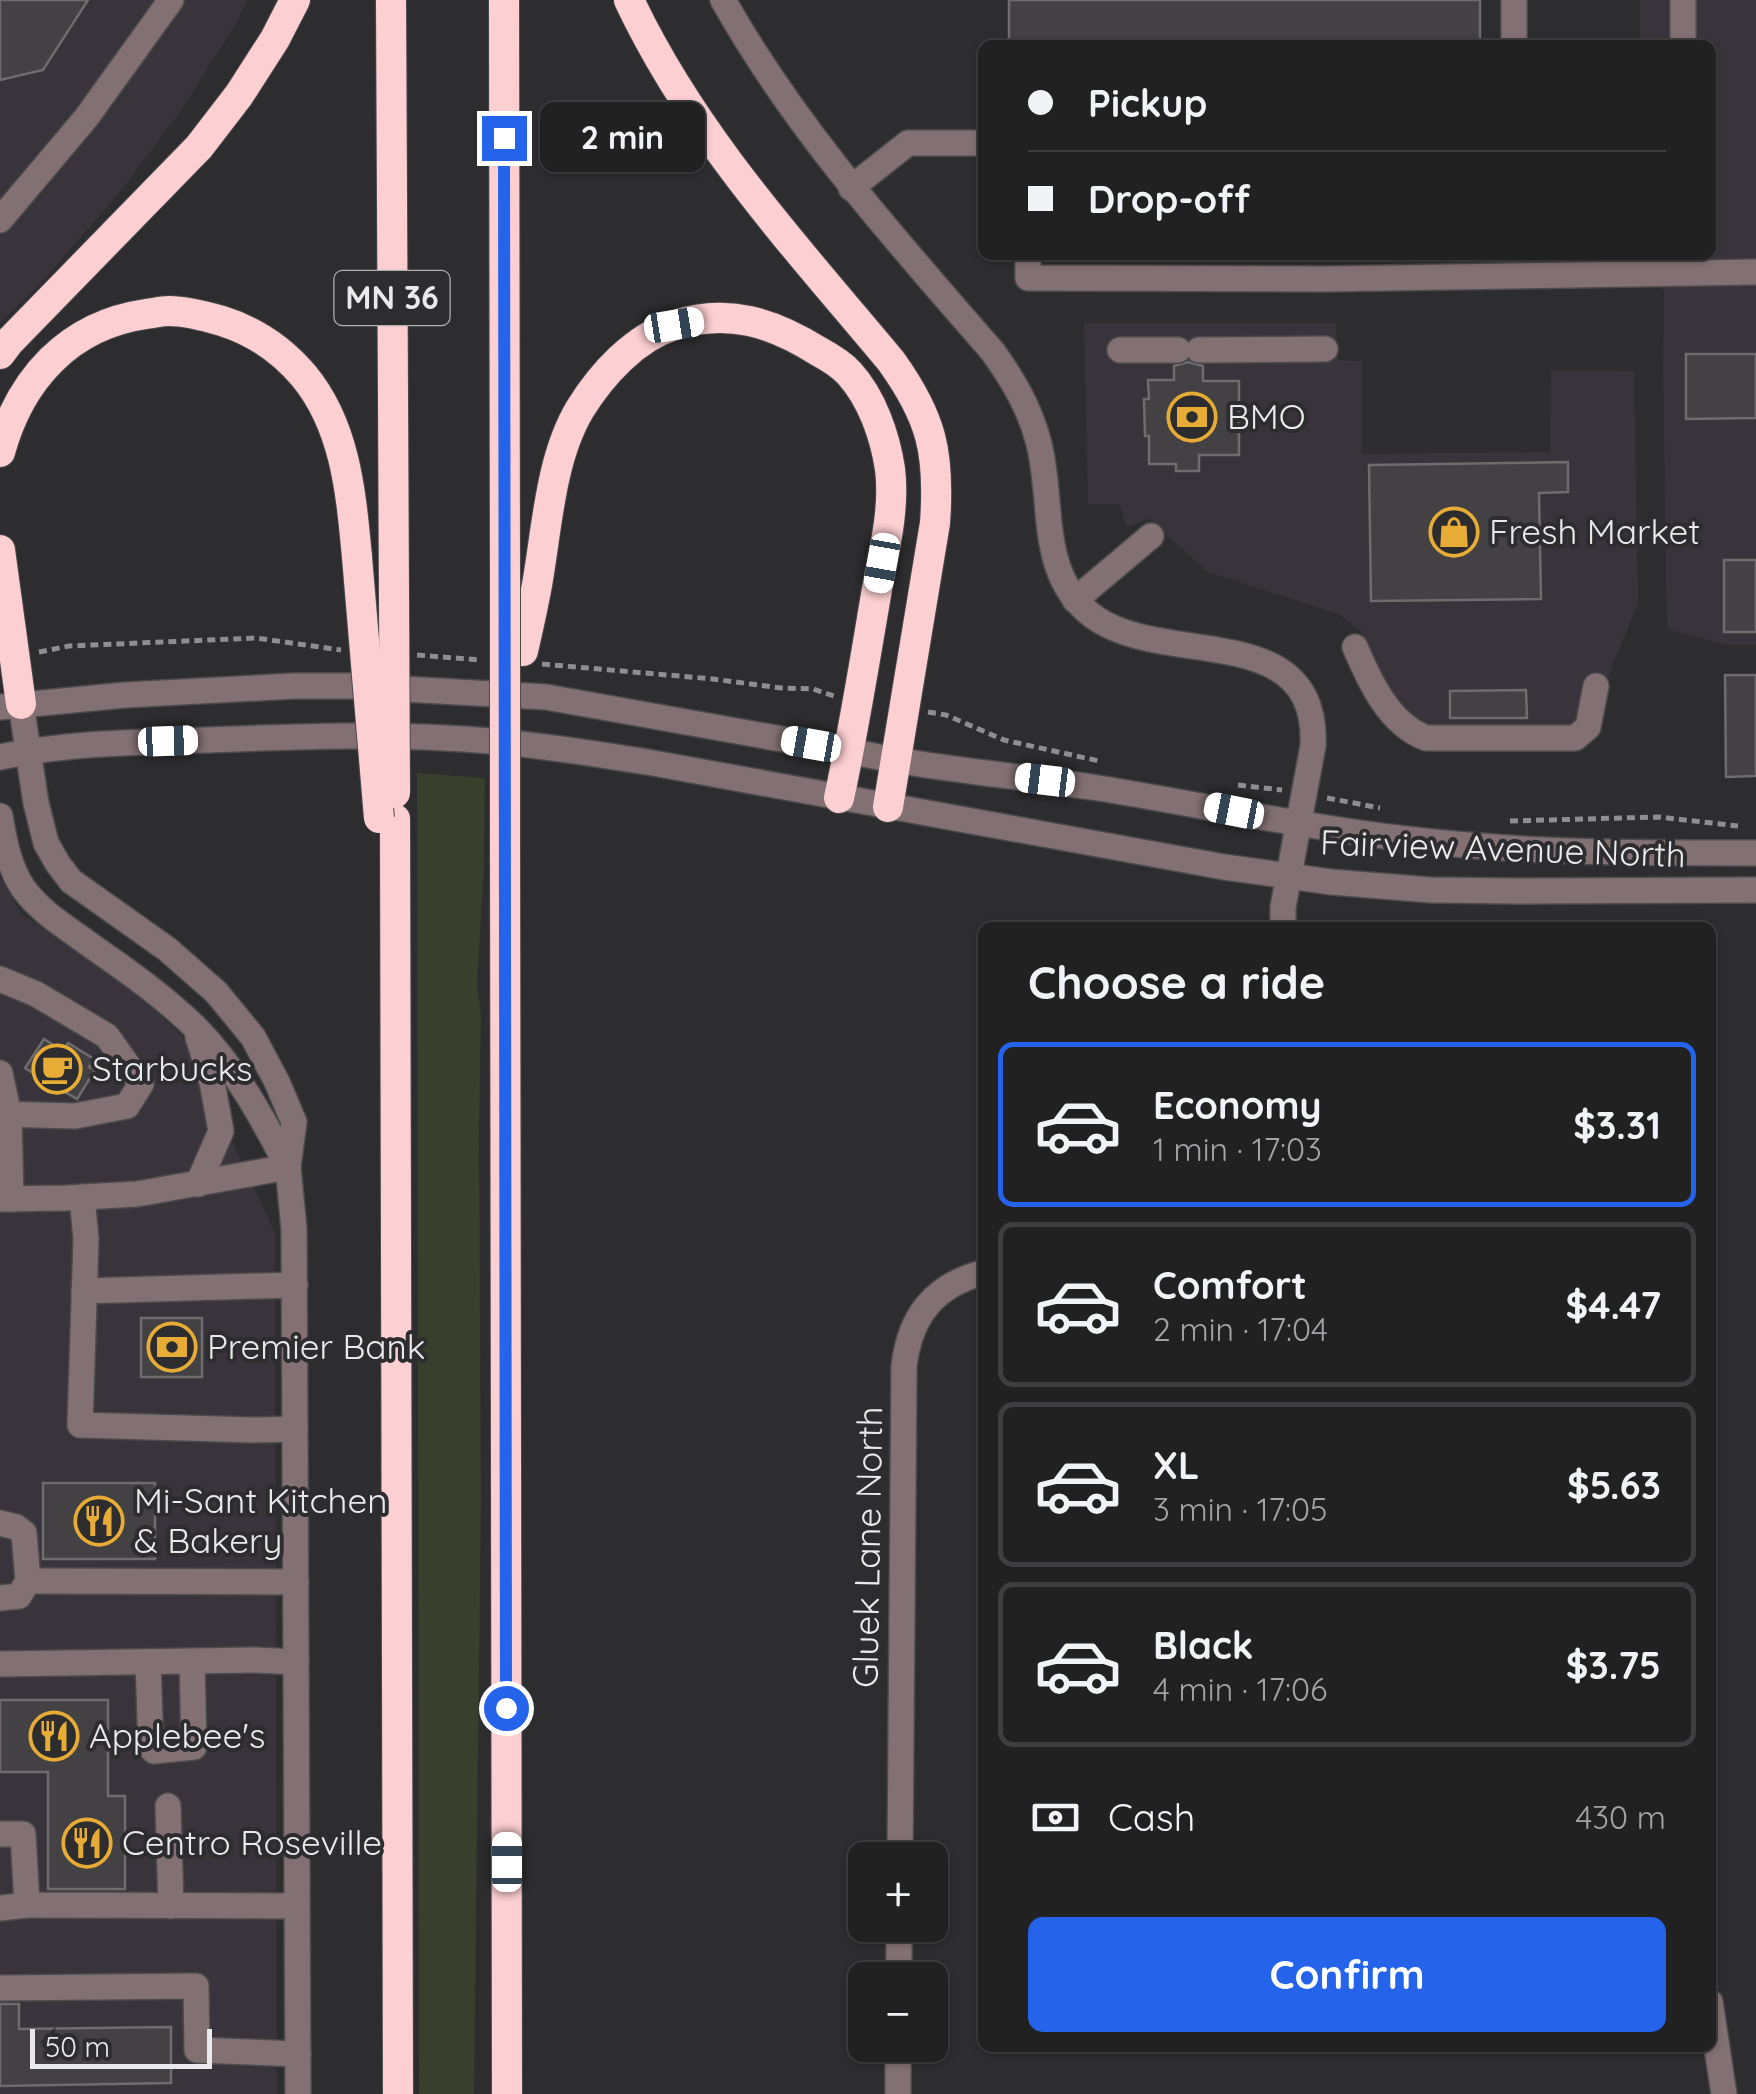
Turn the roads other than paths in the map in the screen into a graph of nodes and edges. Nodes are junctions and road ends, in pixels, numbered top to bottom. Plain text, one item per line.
1 (171, 0) edge
2 (295, 0) edge
3 (392, 0) edge
4 (504, 0) edge
5 (629, 0) edge
6 (723, 0) edge
7 (1514, 0) edge
8 (1683, 0) edge
9 (1514, 40) edge
10 (1683, 40) edge
11 (978, 143) edge
12 (851, 188) junction
13 (0, 220) edge
14 (1028, 260) edge
15 (1683, 264) edge
16 (1462, 266) edge
17 (1514, 266) edge
18 (1097, 267) edge
19 (1171, 267) edge
20 (1244, 267) edge
21 (1325, 267) edge
22 (1392, 267) edge
23 (1756, 272) edge
24 (1120, 350) dead end
25 (1325, 350) dead end
26 (0, 354) edge
27 (0, 452) edge
28 (1152, 536) dead end
29 (0, 550) edge
30 (1076, 600) junction
31 (1354, 647) dead end
32 (1596, 686) dead end
33 (504, 696) junction
34 (11, 706) edge
35 (28, 751) junction
36 (849, 751) junction
37 (0, 757) edge
38 (894, 761) junction
39 (839, 798) junction
40 (888, 807) junction
41 (0, 816) edge
42 (387, 818) junction
43 (1297, 824) junction
44 (1756, 853) edge
45 (1290, 877) junction
46 (1756, 890) edge
47 (1283, 922) edge
48 (0, 979) edge
49 (195, 1027) junction
50 (0, 1073) edge
51 (5, 1115) edge
52 (288, 1166) junction
53 (198, 1184) junction
54 (82, 1197) junction
55 (6, 1199) edge
56 (978, 1273) edge
57 (295, 1285) junction
58 (84, 1291) junction
59 (295, 1428) junction
60 (0, 1524) edge
61 (28, 1581) junction
62 (296, 1582) junction
63 (0, 1598) edge
64 (192, 1661) junction
65 (148, 1662) junction
66 (296, 1662) junction
67 (0, 1664) edge
68 (168, 1806) dead end
69 (0, 1834) edge
70 (900, 1842) edge
71 (28, 1905) junction
72 (171, 1906) junction
73 (297, 1906) junction
74 (0, 1908) edge
75 (0, 1988) edge
76 (1716, 2041) edge
77 (298, 2054) junction
78 (898, 2062) edge
79 (298, 2094) edge
80 (398, 2094) edge
81 (507, 2094) edge
82 (898, 2094) edge
83 (1724, 2094) edge

1 - 13 street
2 - 26 highway
3 - 42 highway, MN 36, bridge
4 - 33 highway, bridge
5 - 38 highway
6 - 12 street
7 - 9 street
8 - 10 street
11 - 12 street
12 - 30 street
14 - 18 street
15 - 17 street
15 - 23 street
16 - 17 street
16 - 22 street
18 - 19 street
19 - 20 street
20 - 21 street
21 - 22 street
24 - 25 street
27 - 42 highway, bridge
28 - 30 street
29 - 34 highway
30 - 43 street
31 - 32 street
33 - 36 highway
33 - 81 highway, bridge
34 - 35 street
34 - 36 street, Fairview Avenue North
35 - 37 street, Fairview Avenue North
35 - 39 street, Fairview Avenue North
35 - 52 street
36 - 38 street, Fairview Avenue North
36 - 39 highway
38 - 40 highway
38 - 43 street, Fairview Avenue North
39 - 40 street, Fairview Avenue North
40 - 45 street, Fairview Avenue North
41 - 49 street
42 - 80 highway, MN 36
43 - 44 street, Fairview Avenue North
43 - 45 street
45 - 46 street, Fairview Avenue North
45 - 47 street
48 - 51 street
49 - 52 street
49 - 53 street
50 - 51 street
51 - 55 street
52 - 53 street
52 - 57 street
53 - 54 street
54 - 55 street
54 - 58 street
56 - 70 street, Gluek Lane North
57 - 58 street
57 - 59 street
58 - 59 street
59 - 62 street
60 - 61 street
61 - 62 street
61 - 63 street
62 - 66 street
64 - 65 street
64 - 65 street
64 - 66 street
65 - 67 street
66 - 73 street
68 - 72 street
69 - 71 street
71 - 72 street
71 - 74 street
72 - 73 street
73 - 77 street
75 - 77 street
76 - 83 street
77 - 79 street
78 - 82 street

